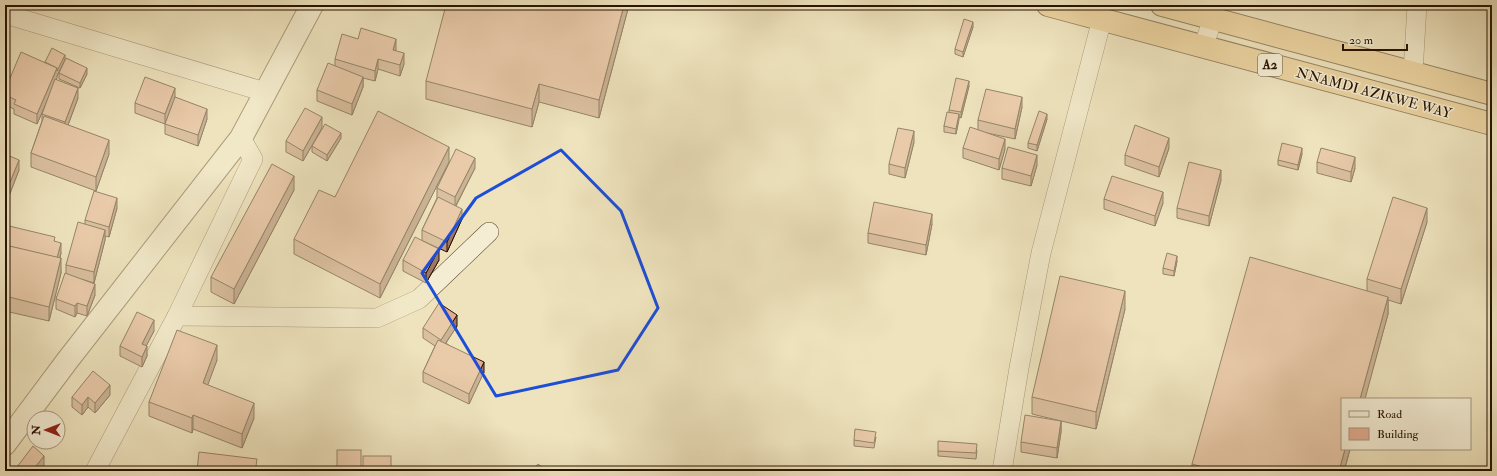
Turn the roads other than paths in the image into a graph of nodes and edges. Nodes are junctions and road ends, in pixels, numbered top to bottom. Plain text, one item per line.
1 (312, 5) edge
2 (1048, 5) edge
3 (1162, 5) edge
4 (1417, 5) edge
5 (1213, 12) edge
6 (5, 14) edge
7 (1102, 19) junction
8 (1203, 47) junction
9 (1413, 73) junction
10 (265, 92) junction
11 (1492, 94) edge
12 (1492, 124) edge
13 (240, 138) junction
14 (489, 232) dead end
15 (177, 316) junction
16 (5, 444) edge
17 (95, 471) edge
18 (1002, 471) edge

1 - 10 street
2 - 7 highway, NNAMDI AZIKWE WAY / A2
3 - 5 highway, NNAMDI AZIKWE WAY / A2
4 - 9 street
5 - 8 street
5 - 9 highway, NNAMDI AZIKWE WAY / A2
6 - 10 street
7 - 8 highway, NNAMDI AZIKWE WAY / A2
7 - 18 street
8 - 12 highway, NNAMDI AZIKWE WAY / A2
9 - 11 highway, NNAMDI AZIKWE WAY / A2
10 - 13 street
13 - 15 street
13 - 16 street
14 - 15 street
15 - 17 street

